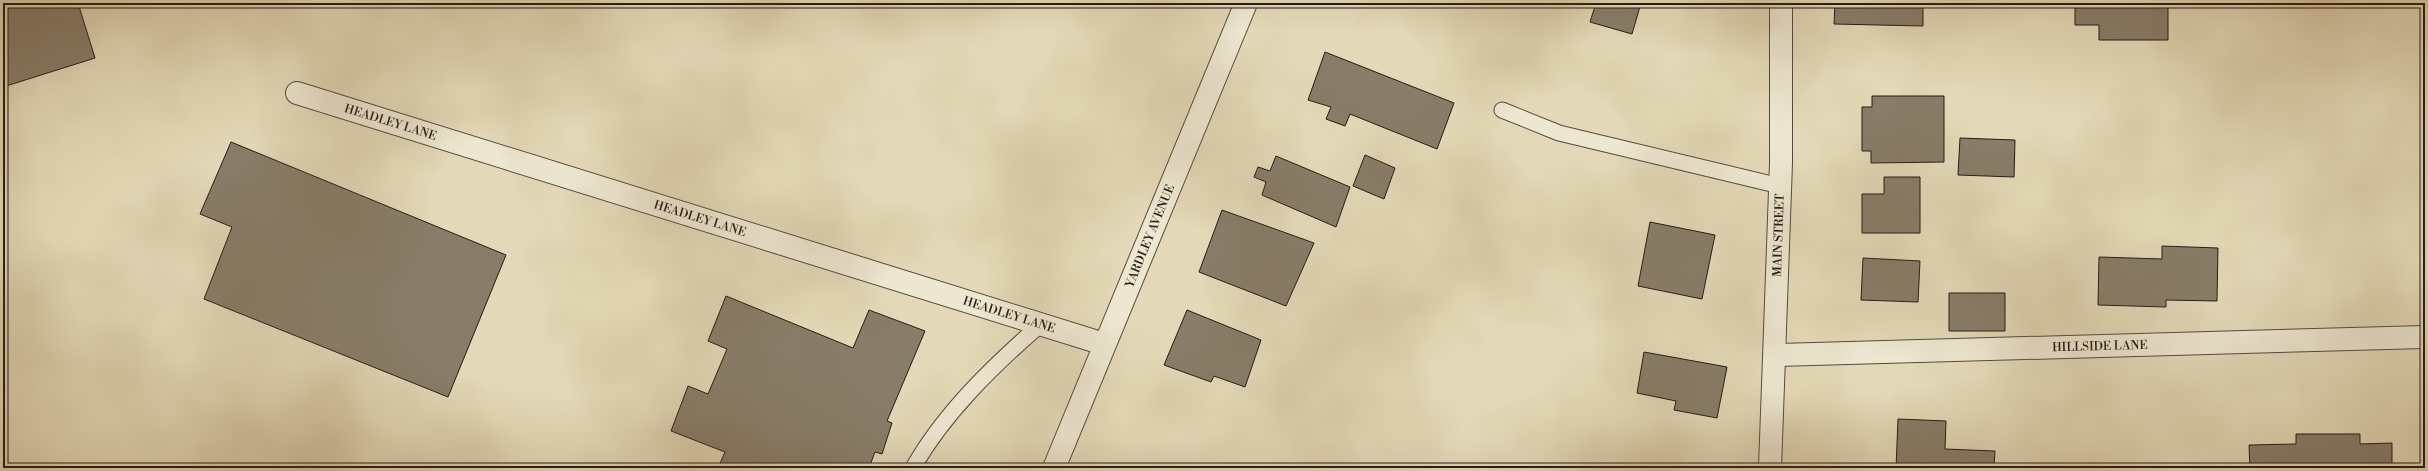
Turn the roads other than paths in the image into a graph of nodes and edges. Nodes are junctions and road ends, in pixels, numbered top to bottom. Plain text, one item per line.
1 (1246, 3) edge
2 (1781, 3) edge
3 (297, 93) dead end
4 (1502, 110) dead end
5 (1780, 186) junction
6 (1041, 324) junction
7 (2425, 337) edge
8 (1104, 344) junction
9 (1775, 355) junction
10 (913, 468) edge
11 (1054, 468) edge
12 (1770, 468) edge

1 - 8 street, YARDLEY AVENUE
2 - 5 street, MAIN STREET
3 - 6 street, HEADLEY LANE
4 - 5 lane
5 - 9 street, MAIN STREET
6 - 8 street, HEADLEY LANE
6 - 10 lane
7 - 9 street, HILLSIDE LANE
8 - 11 street, YARDLEY AVENUE
9 - 12 street, MAIN STREET

